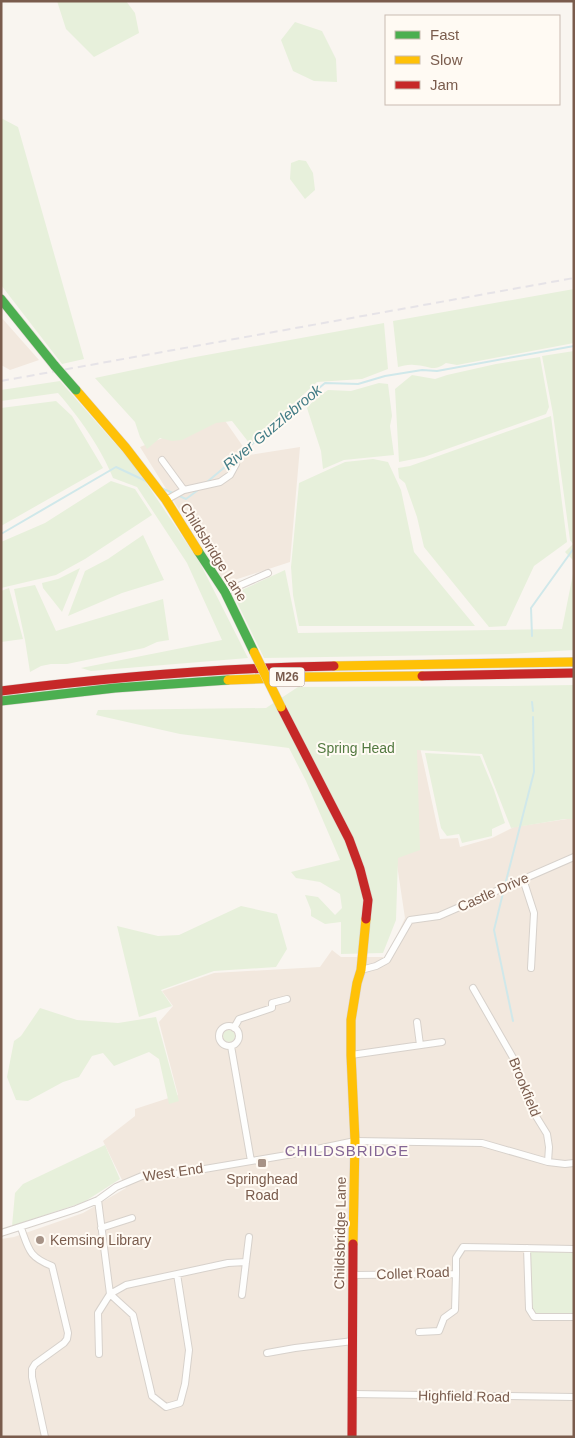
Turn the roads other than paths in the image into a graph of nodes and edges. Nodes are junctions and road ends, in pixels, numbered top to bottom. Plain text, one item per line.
1 (1, 298) edge
2 (162, 460) dead end
3 (236, 464) dead end
4 (184, 490) junction
5 (166, 500) junction
6 (268, 573) dead end
7 (225, 592) junction
8 (574, 662) edge
9 (574, 673) edge
10 (1, 691) edge
11 (1, 701) edge
12 (574, 857) edge
13 (522, 880) junction
14 (531, 968) dead end
15 (361, 970) junction
16 (474, 988) dead end
17 (287, 999) dead end
18 (417, 1022) dead end
19 (234, 1028) junction
20 (442, 1042) dead end
21 (420, 1045) junction
22 (231, 1046) junction
23 (351, 1055) junction
24 (355, 1141) junction
25 (251, 1160) junction
26 (548, 1162) junction
27 (574, 1163) edge
28 (98, 1200) junction
29 (132, 1218) dead end
30 (21, 1228) junction
31 (101, 1228) junction
32 (1, 1233) edge
33 (249, 1237) dead end
34 (527, 1248) junction
35 (574, 1249) edge
36 (246, 1262) junction
37 (177, 1274) junction
38 (456, 1274) junction
39 (353, 1275) junction
40 (110, 1294) junction
41 (242, 1295) dead end
42 (574, 1317) edge
43 (419, 1332) dead end
44 (353, 1341) junction
45 (267, 1353) dead end
46 (99, 1354) dead end
47 (353, 1394) junction
48 (574, 1397) edge
49 (45, 1437) edge
50 (352, 1437) edge

1 - 5 main road, Childsbridge Lane, bridge
2 - 4 street
3 - 4 street
4 - 5 street
5 - 7 main road, Childsbridge Lane
6 - 7 street
7 - 15 main road, Childsbridge Lane, bridge
8 - 10 main road, M26
9 - 11 main road, M26
12 - 13 street, Castle Drive
13 - 14 street
13 - 15 street, Castle Drive
15 - 23 main road, Childsbridge Lane
16 - 26 street, Brookfield
17 - 19 street
18 - 21 street
19 - 22 street
19 - 22 street
20 - 21 street
21 - 23 street
22 - 25 street
23 - 24 main road, Childsbridge Lane
24 - 25 street, West End
24 - 26 street, West End
24 - 39 main road, Childsbridge Lane
25 - 28 street, West End
26 - 27 street, West End
28 - 30 street, West End
28 - 31 street
29 - 31 street
30 - 32 street, West End
30 - 49 street
31 - 40 street
33 - 36 street
34 - 35 street, Collet Road
34 - 38 street, Collet Road
34 - 42 street
36 - 37 street
36 - 41 street
37 - 40 street
37 - 40 street
38 - 39 street, Collet Road
38 - 43 street
39 - 44 main road, Childsbridge Lane
40 - 46 street
44 - 45 street
44 - 47 main road, Childsbridge Lane
47 - 48 street, Highfield Road
47 - 50 main road, Childsbridge Lane

